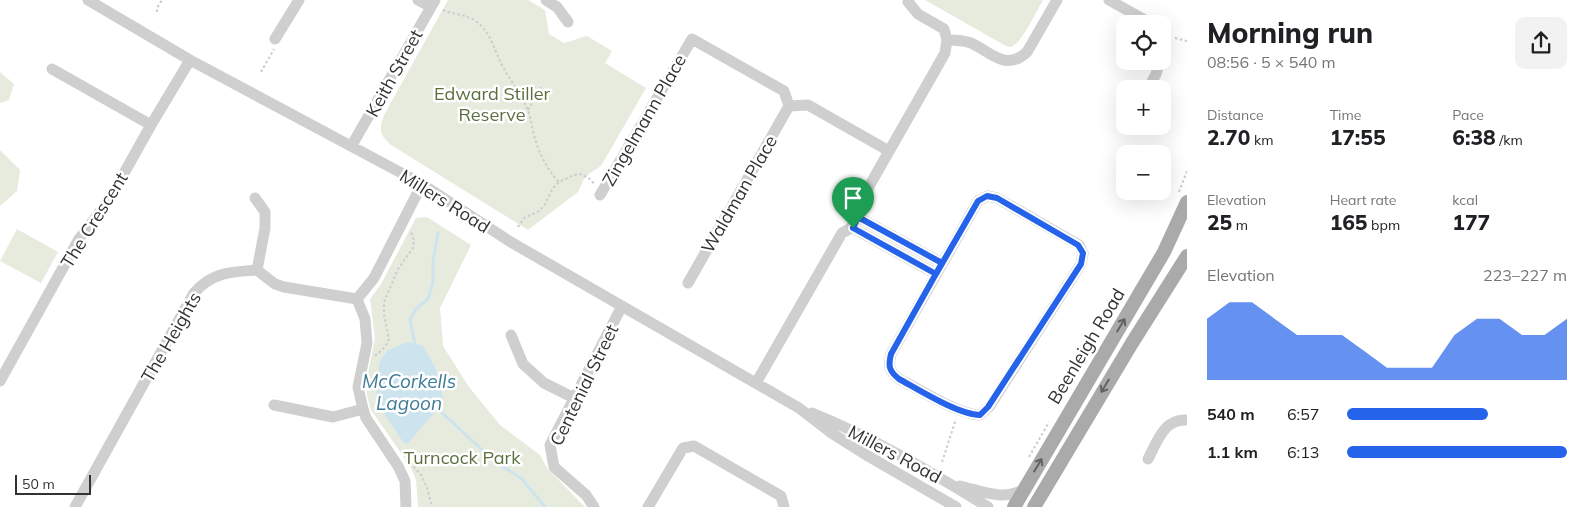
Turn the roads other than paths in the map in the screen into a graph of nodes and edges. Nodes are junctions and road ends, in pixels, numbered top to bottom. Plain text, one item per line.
1 (88, 0) edge
2 (299, 0) edge
3 (418, 0) edge
4 (546, 0) edge
5 (908, 0) edge
6 (1058, 0) edge
7 (1109, 0) edge
8 (433, 3) edge
9 (1136, 15) edge
10 (568, 22) dead end
11 (275, 39) road end
12 (947, 40) junction
13 (190, 60) junction
14 (52, 69) dead end
15 (789, 106) junction
16 (151, 125) junction
17 (352, 146) junction
18 (889, 151) junction
19 (422, 184) junction
20 (600, 195) road end
21 (256, 198) dead end
22 (1187, 202) edge
23 (855, 222) junction
24 (1187, 256) edge
25 (942, 263) junction
26 (257, 270) junction
27 (936, 274) junction
28 (688, 283) dead end
29 (357, 299) junction
30 (622, 306) junction
31 (511, 335) dead end
32 (0, 381) edge
33 (756, 383) junction
34 (574, 398) junction
35 (274, 405) dead end
36 (799, 408) junction
37 (363, 409) junction
38 (1187, 420) edge
39 (1148, 458) dead end
40 (948, 483) junction
41 (1023, 490) junction
42 (75, 507) edge
43 (406, 507) edge
44 (594, 507) edge
45 (648, 507) edge
46 (784, 507) edge
47 (956, 507) edge
48 (988, 507) edge
49 (1014, 507) edge
50 (1034, 507) edge

1 - 13 street, Millers Road
2 - 11 street
3 - 8 street
4 - 10 street
5 - 12 street
6 - 12 street
7 - 9 street
8 - 17 street, Keith Street
12 - 18 street
13 - 16 street, The Crescent
13 - 17 street, Millers Road
14 - 16 street
15 - 18 street
15 - 20 street, Zingelmann Place
15 - 28 street, Waldman Place
16 - 32 street, The Crescent
17 - 19 street, Millers Road
18 - 23 street
19 - 29 street
19 - 30 street, Millers Road
21 - 26 street
41 -> 22 main road, Beenleigh Road
23 - 25 street
23 - 27 street
23 - 33 street
24 -> 50 main road
25 - 27 street
25 - 27 street
26 - 29 street
26 - 42 street, The Heights
29 - 37 street
30 - 33 street, Millers Road
30 - 34 street, Centenial Street
31 - 34 street
33 - 36 street, Millers Road
34 - 44 street, Centenial Street
35 - 37 street
36 - 40 street, Millers Road
36 - 47 street, Millers Road
37 - 43 street
38 - 39 street
40 - 41 street
40 - 48 street, Millers Road
41 - 49 main road, Beenleigh Road
45 - 46 street

